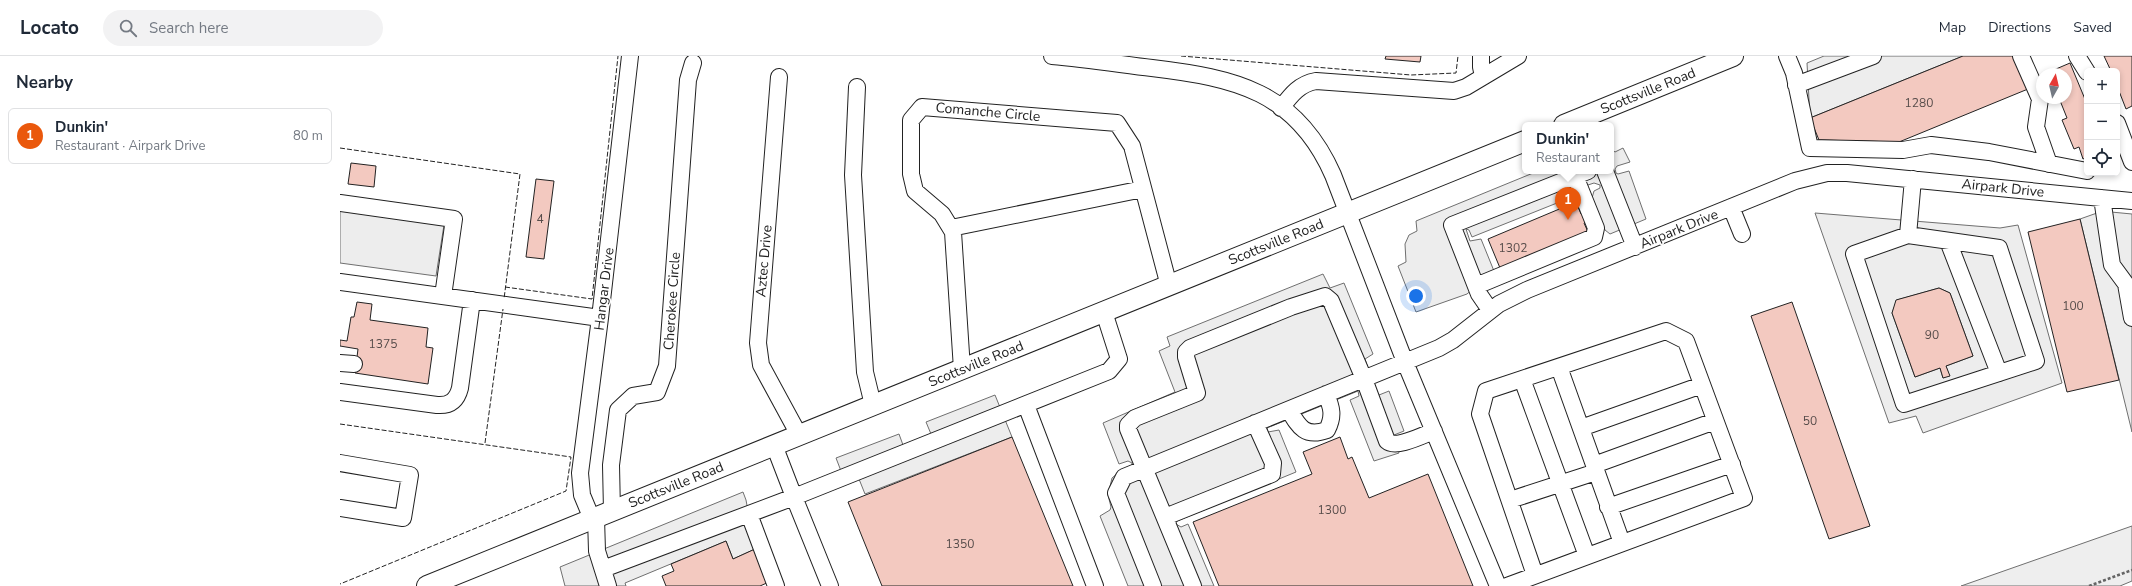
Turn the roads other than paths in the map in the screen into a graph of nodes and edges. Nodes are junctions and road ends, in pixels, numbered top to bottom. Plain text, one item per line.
1 (630, 56) edge
2 (1052, 56) edge
3 (1481, 56) edge
4 (1518, 56) edge
5 (1787, 56) edge
6 (1873, 56) edge
7 (2021, 56) edge
8 (2077, 56) edge
9 (1723, 58) edge
10 (693, 63) dead end
11 (2084, 68) edge
12 (1483, 76) junction
13 (779, 77) dead end
14 (1796, 85) junction
15 (857, 88) dead end
16 (1281, 108) junction
17 (1585, 121) edge
18 (2124, 130) edge
19 (1522, 142) edge
20 (2126, 158) edge
21 (2050, 164) junction
22 (2084, 170) edge
23 (1582, 174) edge
24 (1606, 174) edge
25 (1913, 179) junction
26 (1143, 189) junction
27 (2102, 198) junction
28 (2132, 201) edge
29 (340, 203) edge
30 (1731, 207) junction
31 (1347, 213) junction
32 (951, 228) junction
33 (1742, 234) dead end
34 (1908, 235) junction
35 (1948, 241) junction
36 (1635, 247) junction
37 (340, 282) edge
38 (2129, 284) edge
39 (1169, 286) junction
40 (1476, 286) junction
41 (443, 296) junction
42 (472, 300) junction
43 (1490, 310) junction
44 (1104, 312) junction
45 (600, 318) junction
46 (2132, 318) edge
47 (1405, 362) junction
48 (1559, 367) junction
49 (962, 370) junction
50 (1999, 373) junction
51 (1364, 378) junction
52 (1522, 379) junction
53 (1702, 385) junction
54 (340, 392) edge
55 (1326, 394) junction
56 (1026, 404) junction
57 (873, 405) junction
58 (1289, 410) junction
59 (1715, 421) junction
60 (1255, 423) junction
61 (1581, 428) junction
62 (1434, 431) junction
63 (799, 435) junction
64 (774, 445) junction
65 (340, 463) edge
66 (1732, 464) junction
67 (1595, 468) junction
68 (1145, 469) junction
69 (1561, 484) junction
70 (794, 497) junction
71 (1510, 500) junction
72 (1608, 507) junction
73 (340, 508) edge
74 (749, 514) junction
75 (600, 516) junction
76 (1165, 517) junction
77 (1622, 543) junction
78 (1587, 556) junction
79 (603, 569) junction
80 (1535, 575) junction
81 (427, 586) edge
82 (608, 586) edge
83 (776, 586) edge
84 (830, 586) edge
85 (1095, 586) edge
86 (1153, 586) edge
87 (1193, 586) edge
88 (1498, 586) edge
89 (1506, 586) edge

1 - 45 street, Hangar Drive
2 - 16 street
3 - 12 street
4 - 12 street
5 - 14 street
6 - 14 street
7 - 21 street
8 - 11 street
9 - 17 main road, Scottsville Road
10 - 75 street, Cherokee Circle
12 - 16 street
13 - 63 street, Aztec Drive
14 - 21 street
15 - 57 street
16 - 31 street
18 - 20 street
19 - 31 main road, Scottsville Road
21 - 22 street
23 - 40 street
23 - 40 street
24 - 36 street
25 - 27 street, Airpark Drive
25 - 30 street, Airpark Drive
25 - 34 street
26 - 32 street
26 - 32 street, Comanche Circle
26 - 39 street, Comanche Circle
27 - 28 street, Airpark Drive
27 - 38 street
29 - 41 street
30 - 33 street
30 - 36 street, Airpark Drive
31 - 39 main road, Scottsville Road
31 - 47 street
32 - 49 street, Comanche Circle
34 - 35 street
34 - 50 street
35 - 50 street
35 - 50 street
36 - 43 street, Airpark Drive
37 - 41 street
38 - 46 street
39 - 44 main road, Scottsville Road
40 - 43 street
41 - 42 street
42 - 45 street
42 - 54 street
43 - 47 street, Airpark Drive
44 - 49 main road, Scottsville Road
44 - 56 street
45 - 75 street, Hangar Drive
47 - 51 street, Airpark Drive
47 - 62 street
48 - 52 street
48 - 53 street
48 - 61 street
49 - 57 main road, Scottsville Road
51 - 55 street, Airpark Drive
51 - 62 street
51 - 68 street
52 - 69 street
52 - 71 street
53 - 59 street
53 - 61 street
55 - 58 street, Airpark Drive
55 - 58 street
56 - 70 street
56 - 85 street
57 - 63 main road, Scottsville Road
58 - 60 street, Airpark Drive
59 - 66 street
59 - 67 street
60 - 68 street, Airpark Drive
60 - 76 street
61 - 67 street
62 - 88 street
63 - 64 main road, Scottsville Road
64 - 70 street
64 - 75 main road, Scottsville Road
65 - 73 street
66 - 72 street
66 - 77 street
67 - 69 street
67 - 72 street
68 - 76 street
68 - 86 street, Airpark Drive
69 - 71 street
69 - 78 street
70 - 74 street
70 - 84 street
71 - 80 street
72 - 77 street
74 - 79 street
74 - 83 street
75 - 79 street
75 - 81 main road, Scottsville Road
76 - 87 street
77 - 78 street
78 - 80 street
79 - 82 street
80 - 89 street

